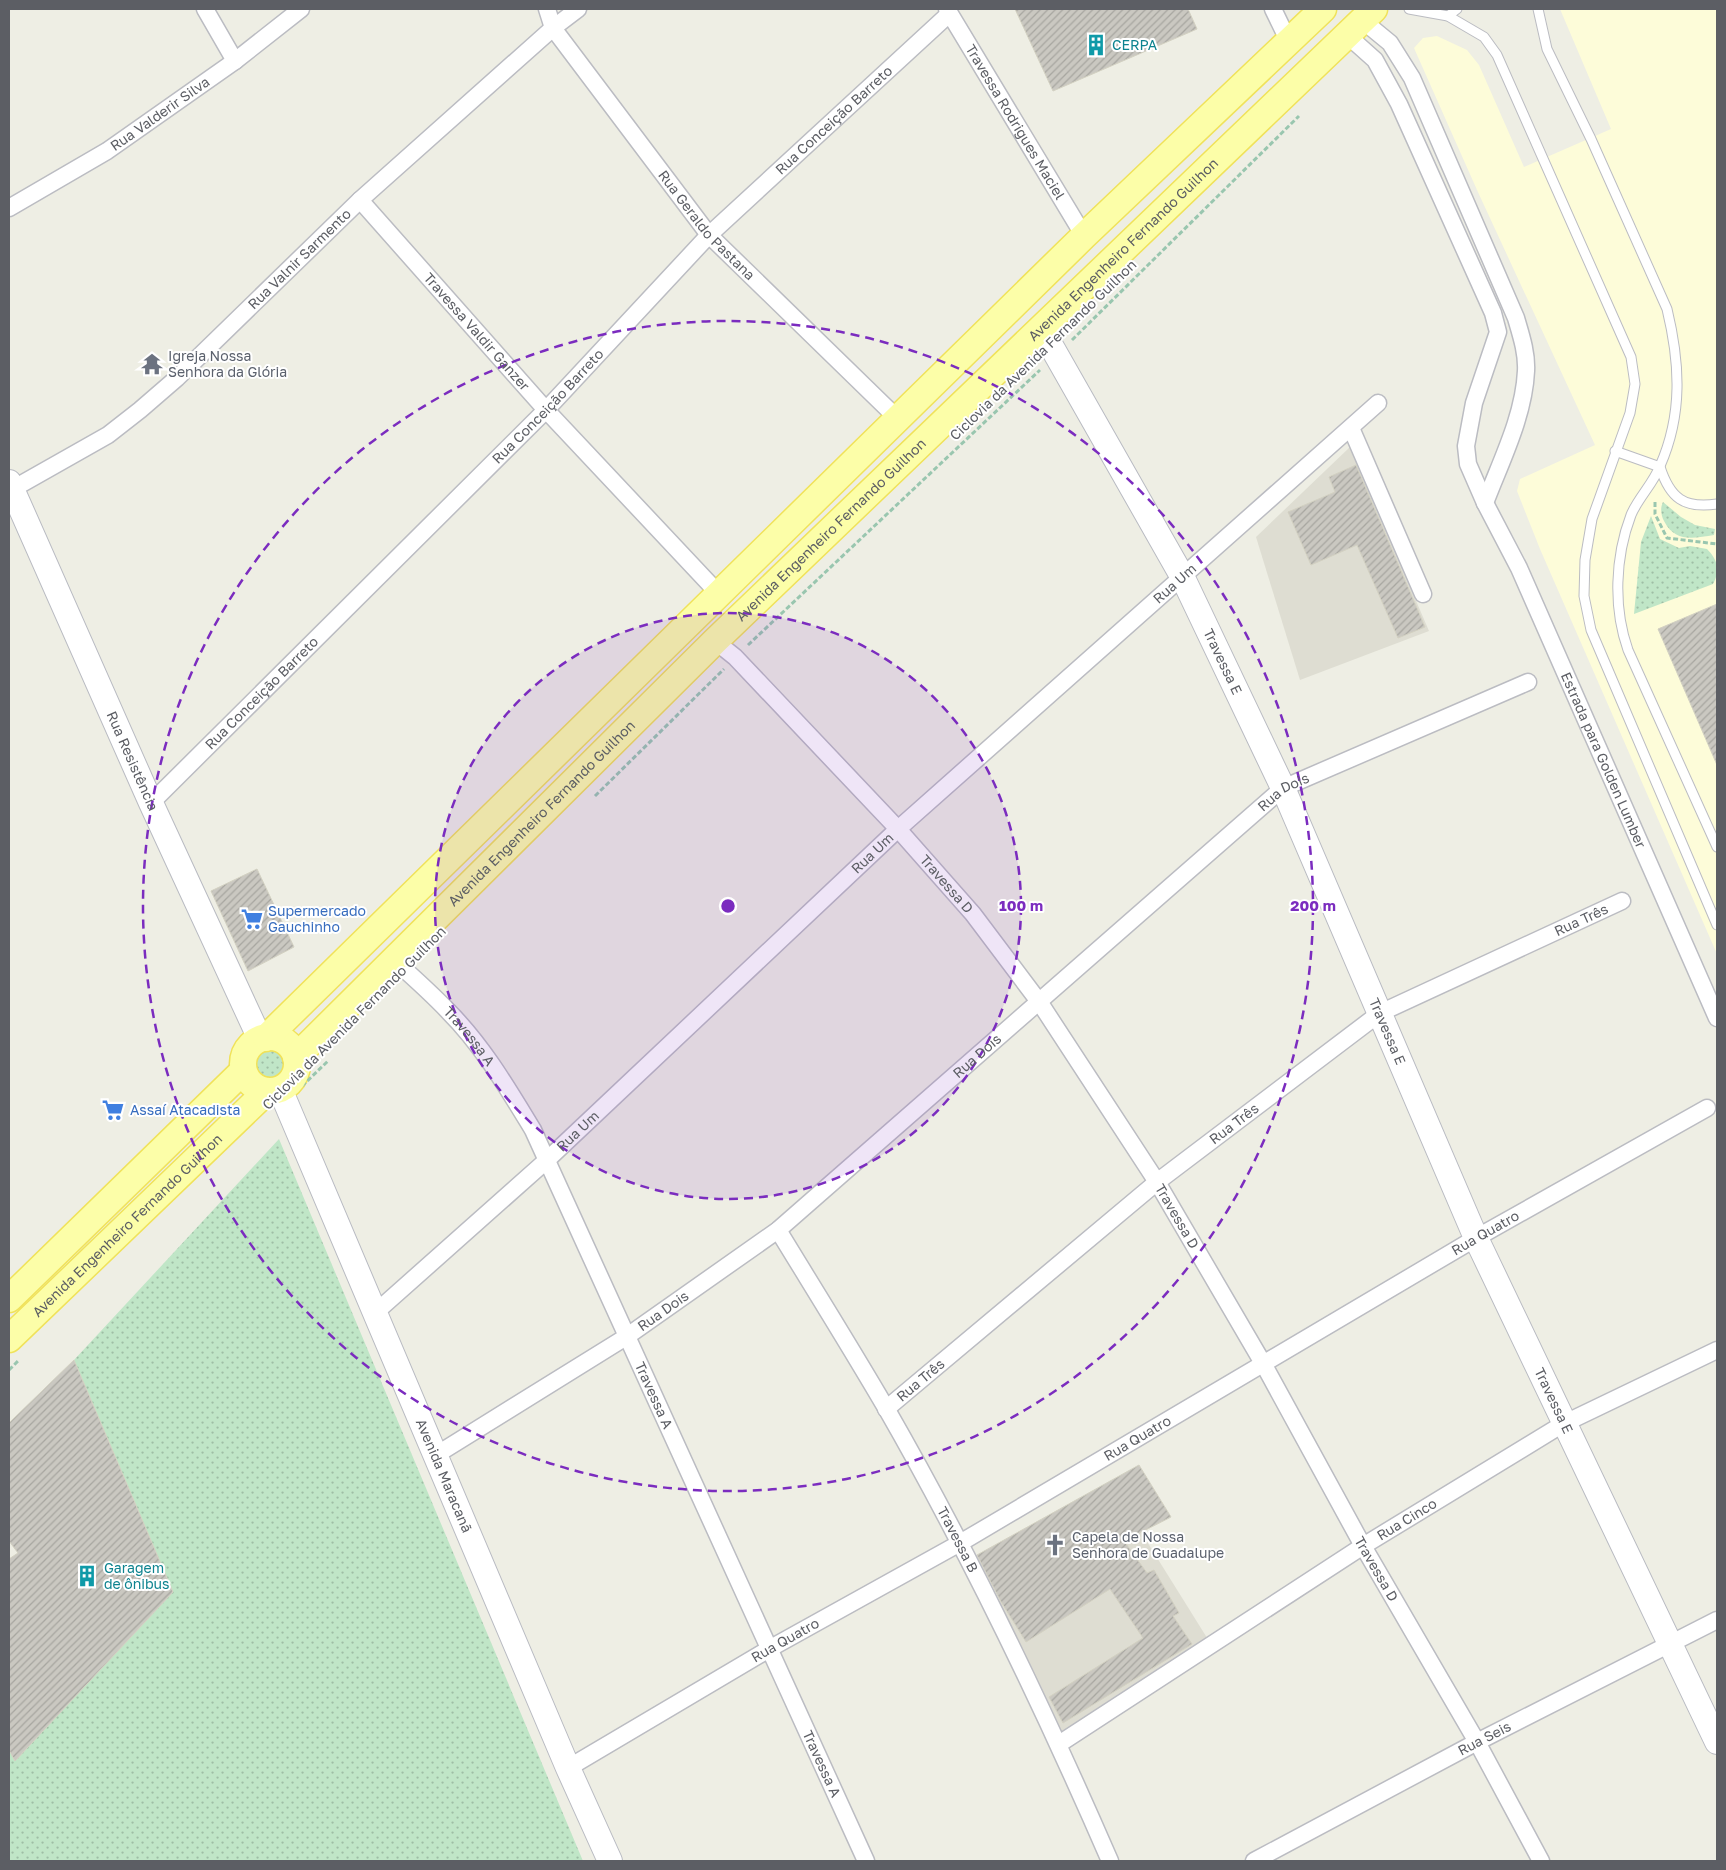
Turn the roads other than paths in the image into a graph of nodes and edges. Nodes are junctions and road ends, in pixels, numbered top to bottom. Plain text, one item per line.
1 (206, 9) edge
2 (301, 9) edge
3 (547, 9) edge
4 (578, 9) edge
5 (1273, 9) edge
6 (1323, 9) edge
7 (1409, 9) edge
8 (1456, 9) edge
9 (1538, 9) edge
10 (948, 11) edge
11 (1448, 16) junction
12 (1361, 21) edge
13 (553, 28) junction
14 (1289, 42) junction
15 (235, 61) junction
16 (360, 200) junction
17 (9, 208) edge
18 (709, 235) junction
19 (1084, 236) junction
20 (1040, 328) junction
21 (1498, 332) junction
22 (1521, 333) junction
23 (1378, 403) dead end
24 (546, 410) junction
25 (897, 418) junction
26 (1351, 428) junction
27 (1615, 451) junction
28 (1660, 467) junction
29 (10, 488) edge
30 (1485, 503) junction
31 (1717, 504) edge
32 (1182, 576) junction
33 (719, 594) junction
34 (1423, 594) dead end
35 (725, 649) junction
36 (1528, 682) dead end
37 (1283, 788) junction
38 (151, 803) junction
39 (898, 829) junction
40 (1717, 848) edge
41 (1622, 901) dead end
42 (1717, 925) edge
43 (395, 961) junction
44 (1040, 1002) junction
45 (1380, 1013) junction
46 (1717, 1018) edge
47 (263, 1038) junction
48 (296, 1057) junction
49 (243, 1071) junction
50 (277, 1095) junction
51 (1707, 1108) dead end
52 (547, 1160) junction
53 (1157, 1182) junction
54 (778, 1230) junction
55 (1476, 1238) junction
56 (9, 1299) edge
57 (376, 1312) junction
58 (626, 1337) junction
59 (16, 1348) edge
60 (1717, 1350) edge
61 (1264, 1365) junction
62 (886, 1409) junction
63 (1563, 1424) junction
64 (436, 1455) junction
65 (960, 1543) junction
66 (1363, 1546) junction
67 (1717, 1620) edge
68 (1669, 1643) junction
69 (769, 1649) junction
70 (1477, 1742) junction
71 (1717, 1742) edge
72 (1059, 1744) junction
73 (568, 1768) junction
74 (1280, 1855) edge
75 (610, 1861) edge
76 (866, 1861) edge
77 (1110, 1861) edge
78 (1254, 1861) edge
79 (1541, 1861) edge

1 - 15 street
2 - 15 street, Rua Valderir Silva
3 - 13 street, Rua Geraldo Pastana
4 - 13 street, Rua Valnir Sarmento
5 - 14 street
6 - 14 main road
7 - 11 lane
8 - 11 lane
9 - 28 lane
10 - 18 street, Rua Conceição Barreto
10 - 19 street, Travessa Rodrigues Maciel
11 - 27 lane
12 - 20 main road, Avenida Engenheiro Fernando Guilhon
12 - 21 street
12 - 22 street
13 - 16 street, Rua Valnir Sarmento
13 - 18 street, Rua Geraldo Pastana
14 - 19 main road
15 - 17 street, Rua Valderir Silva
16 - 24 street, Travessa Valdir Ganzer
16 - 29 street, Rua Valnir Sarmento
18 - 24 street, Rua Conceição Barreto
18 - 25 street, Rua Geraldo Pastana
19 - 25 main road
20 - 32 street, Travessa E
20 - 35 main road, Avenida Engenheiro Fernando Guilhon
21 - 22 street
21 - 30 street, Estrada para Golden Lumber
22 - 30 street
23 - 26 street, Rua Um
24 - 33 street, Travessa Valdir Ganzer
24 - 38 street, Rua Conceição Barreto
25 - 33 main road
26 - 32 street, Rua Um
26 - 34 street
27 - 28 lane
27 - 42 lane
28 - 31 lane
28 - 40 lane
29 - 38 street, Rua Resistência
30 - 46 street, Estrada para Golden Lumber
32 - 37 street, Travessa E
32 - 39 street, Rua Um
33 - 47 main road
35 - 39 street, Travessa D
35 - 43 main road, Avenida Engenheiro Fernando Guilhon
36 - 37 street, Rua Dois
37 - 44 street, Rua Dois
37 - 45 street, Travessa E
38 - 47 street, Rua Resistência
39 - 44 street, Travessa D
39 - 52 street, Rua Um
41 - 45 street, Rua Três
43 - 48 main road, Avenida Engenheiro Fernando Guilhon
43 - 52 street, Travessa A
44 - 53 street, Travessa D
44 - 54 street, Rua Dois
45 - 53 street, Rua Três
45 - 55 street, Travessa E
47 - 48 main road
47 - 49 main road
48 - 50 main road, Avenida Engenheiro Fernando Guilhon
49 - 50 main road
49 - 56 main road
50 - 57 street, Avenida Maracanã
50 - 59 main road, Avenida Engenheiro Fernando Guilhon
51 - 55 street, Rua Quatro
52 - 57 street, Rua Um
52 - 58 street, Travessa A
53 - 61 street, Travessa D
53 - 62 street, Rua Três
54 - 58 street, Rua Dois
54 - 62 street, Travessa B
55 - 61 street, Rua Quatro
55 - 63 street, Travessa E
57 - 64 street, Avenida Maracanã
58 - 64 street, Rua Dois
58 - 69 street, Travessa A
60 - 63 street, Rua Cinco
61 - 65 street, Rua Quatro
61 - 66 street, Travessa D
62 - 65 street, Travessa B
63 - 66 street, Rua Cinco
63 - 68 street, Travessa E
64 - 73 street, Avenida Maracanã
65 - 69 street, Rua Quatro
65 - 72 street, Travessa B
66 - 70 street, Travessa D
66 - 72 street, Rua Cinco
67 - 68 street, Rua Seis
68 - 70 street, Rua Seis
68 - 71 street, Travessa E
69 - 73 street, Rua Quatro
69 - 76 street, Travessa A
70 - 74 street, Rua Seis
70 - 79 street, Travessa D
72 - 77 street, Travessa B
73 - 75 street, Avenida Maracanã
74 - 78 street, Rua Seis

